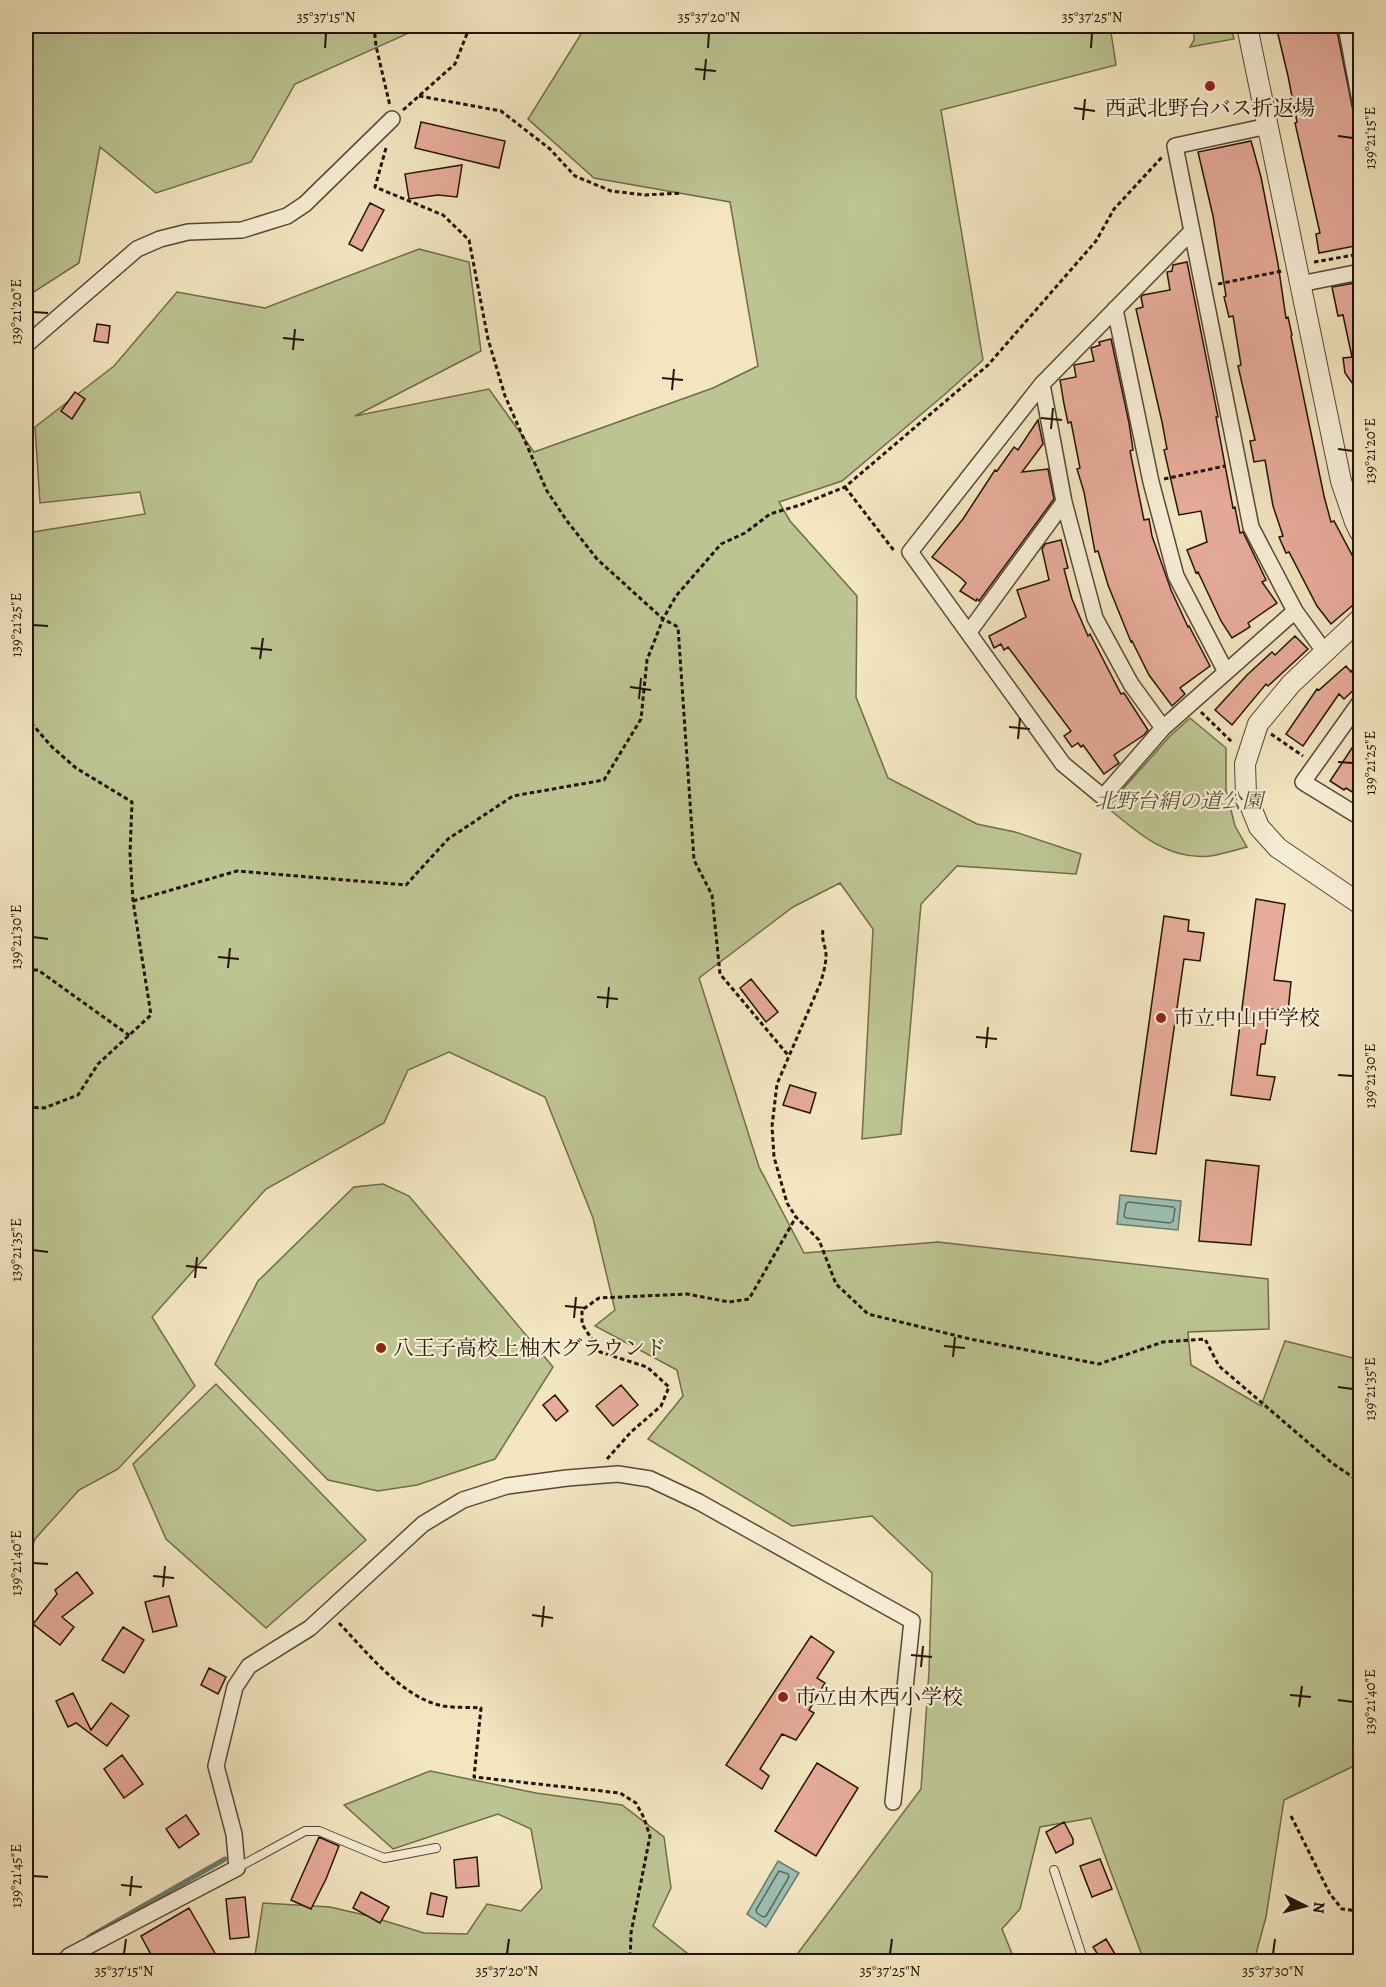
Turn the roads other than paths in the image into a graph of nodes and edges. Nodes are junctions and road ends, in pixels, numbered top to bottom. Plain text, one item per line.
1 (1247, 26) edge
2 (1346, 26) edge
3 (1360, 101) edge
4 (392, 119) road end
5 (1268, 126) junction
6 (1192, 231) junction
7 (1360, 272) edge
8 (1300, 284) junction
9 (1115, 309) junction
10 (26, 345) edge
11 (1042, 384) junction
12 (1064, 502) junction
13 (1360, 532) edge
14 (1295, 611) junction
15 (1360, 618) edge
16 (969, 632) junction
17 (1324, 651) junction
18 (1226, 672) junction
19 (1360, 702) edge
20 (1163, 728) junction
21 (1360, 817) edge
22 (1360, 904) edge
23 (893, 1802) dead end
24 (436, 1848) dead end
25 (237, 1868) junction
26 (1054, 1870) dead end
27 (64, 1962) edge
28 (1084, 1962) edge

1 - 5 street
2 - 3 street
4 - 10 street
5 - 6 street
5 - 8 street
6 - 9 street
6 - 14 street
7 - 8 street
8 - 13 street
9 - 11 street
9 - 18 street
11 - 12 street
11 - 16 street
12 - 16 street
12 - 20 street
14 - 17 street
14 - 18 street
15 - 17 street
16 - 20 street
17 - 22 street
18 - 20 street
19 - 21 street
23 - 25 street
24 - 25 lane
25 - 27 street
26 - 28 lane

